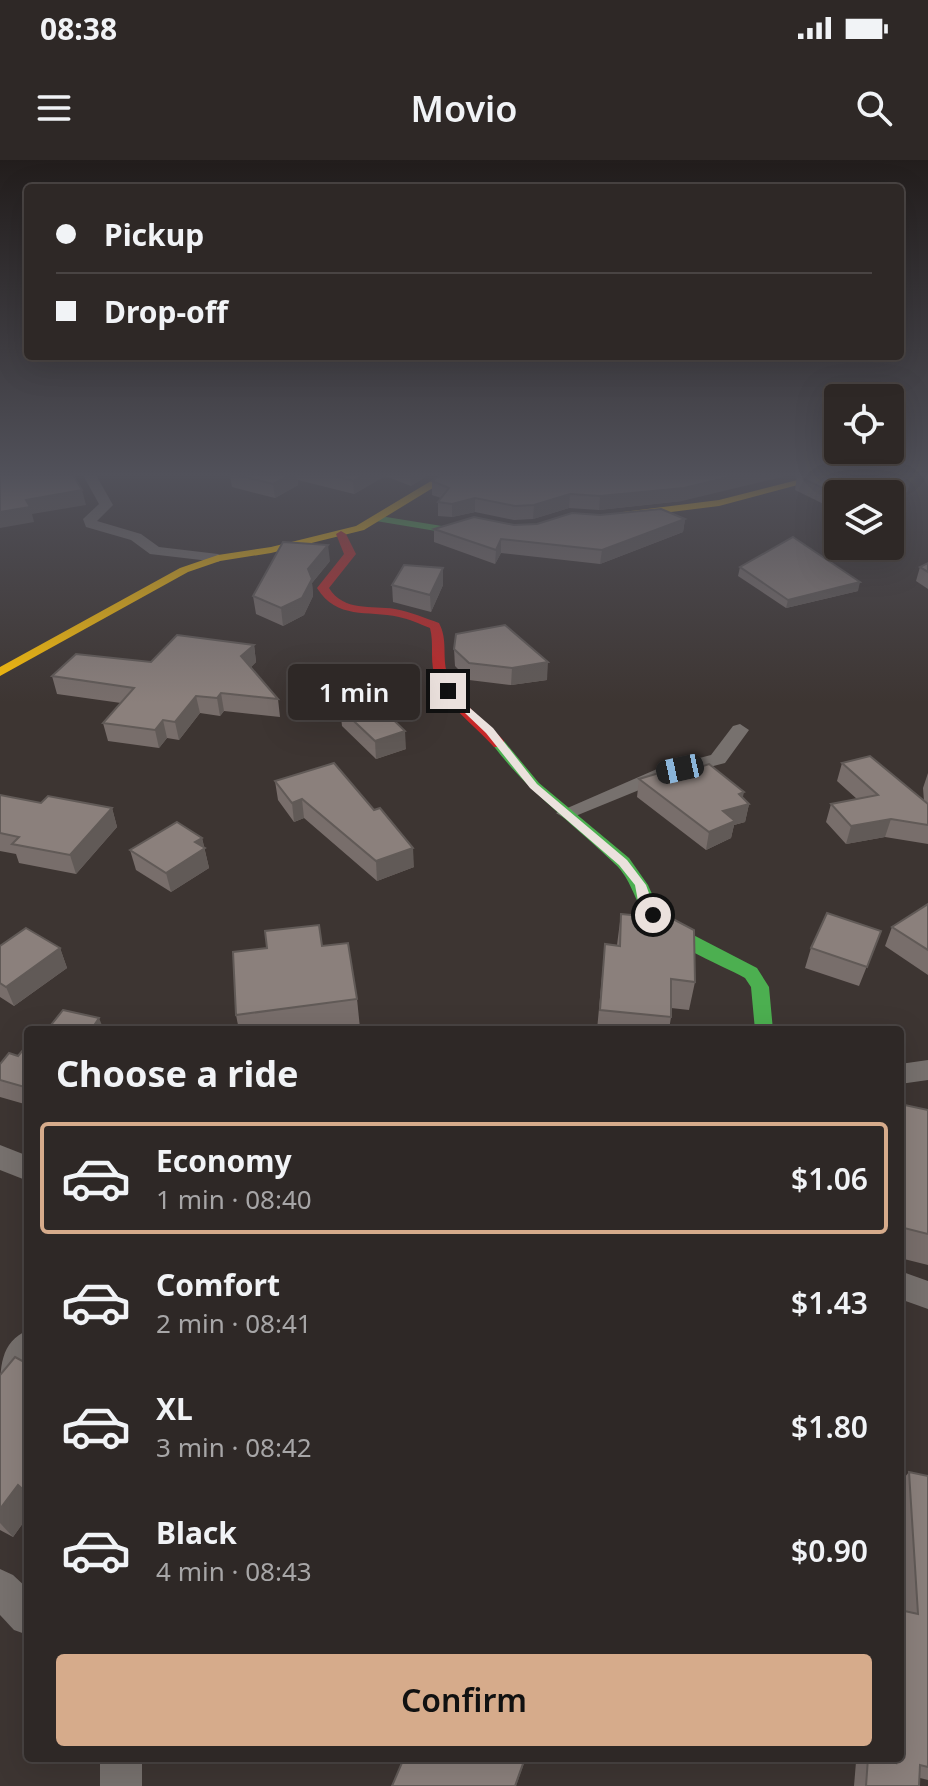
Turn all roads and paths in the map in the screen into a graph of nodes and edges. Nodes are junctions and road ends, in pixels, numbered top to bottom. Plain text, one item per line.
1 (155, 551) edge
2 (254, 551) edge
3 (349, 551) edge
4 (218, 558) junction
5 (0, 672) edge
6 (740, 730) dead end
7 (566, 813) junction
8 (764, 1026) edge
9 (928, 1070) edge
10 (904, 1073) edge
11 (0, 1157) edge
12 (24, 1167) edge
13 (904, 1286) edge
14 (928, 1295) edge
15 (24, 1350) edge
16 (0, 1381) edge
17 (0, 1588) edge
18 (24, 1612) edge
19 (121, 1762) edge
20 (121, 1786) edge

1 - 4 street
2 - 4 street
3 - 7 street
4 - 5 street
6 - 7 street
7 - 8 street
9 - 10 street
11 - 12 street
13 - 14 street
15 - 16 street
17 - 18 street
19 - 20 street

